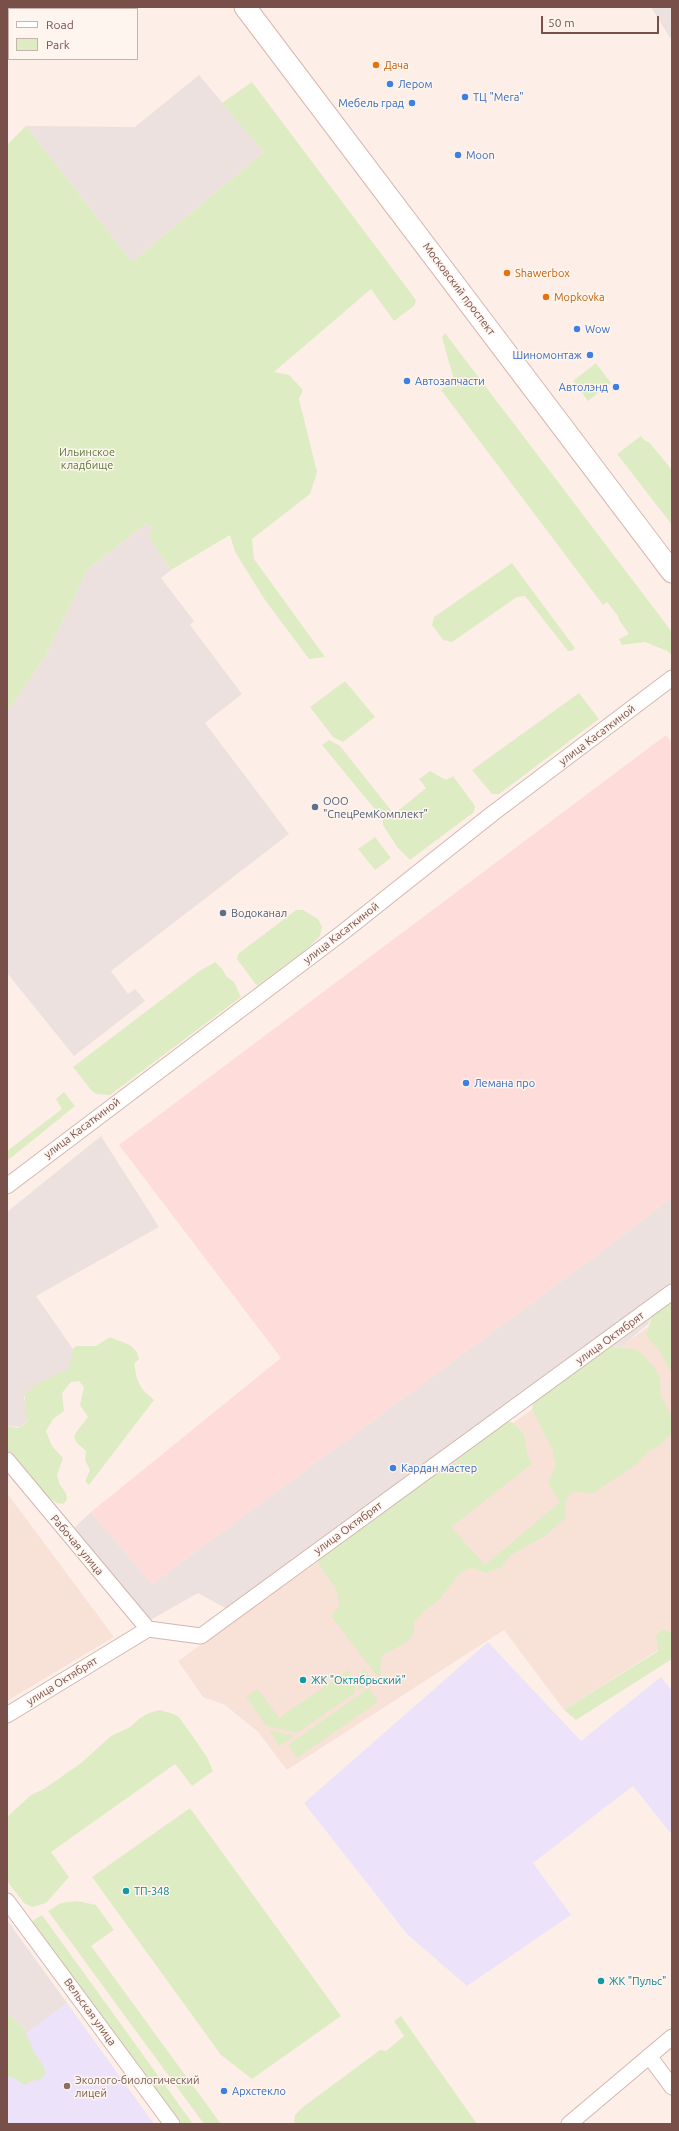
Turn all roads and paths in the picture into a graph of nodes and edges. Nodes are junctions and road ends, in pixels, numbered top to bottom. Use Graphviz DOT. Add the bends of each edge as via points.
graph roads {
  1 [pos="245,7"];
  2 [pos="672,572"];
  3 [pos="672,678"];
  4 [pos="7,1186"];
  5 [pos="672,1292"];
  6 [pos="7,1460"];
  7 [pos="148,1629"];
  8 [pos="7,1715"];
  9 [pos="7,1901"];
  10 [pos="672,2037"];
  11 [pos="649,2056"];
  12 [pos="672,2087"];
  13 [pos="172,2124"];
  14 [pos="568,2124"];
  1 -- 2 [label="main road, Московский проспект"];
  3 -- 4 [label="street, улица Касаткиной" via="492,814 342,933"];
  5 -- 7 [label="street, улица Октябрят" via="201,1636"];
  6 -- 7 [label="street, Рабочая улица"];
  7 -- 8 [label="street, улица Октябрят"];
  9 -- 13 [label="street, Вельская улица"];
  10 -- 11 [label="street"];
  11 -- 12 [label="street"];
  11 -- 14 [label="street"];
}
